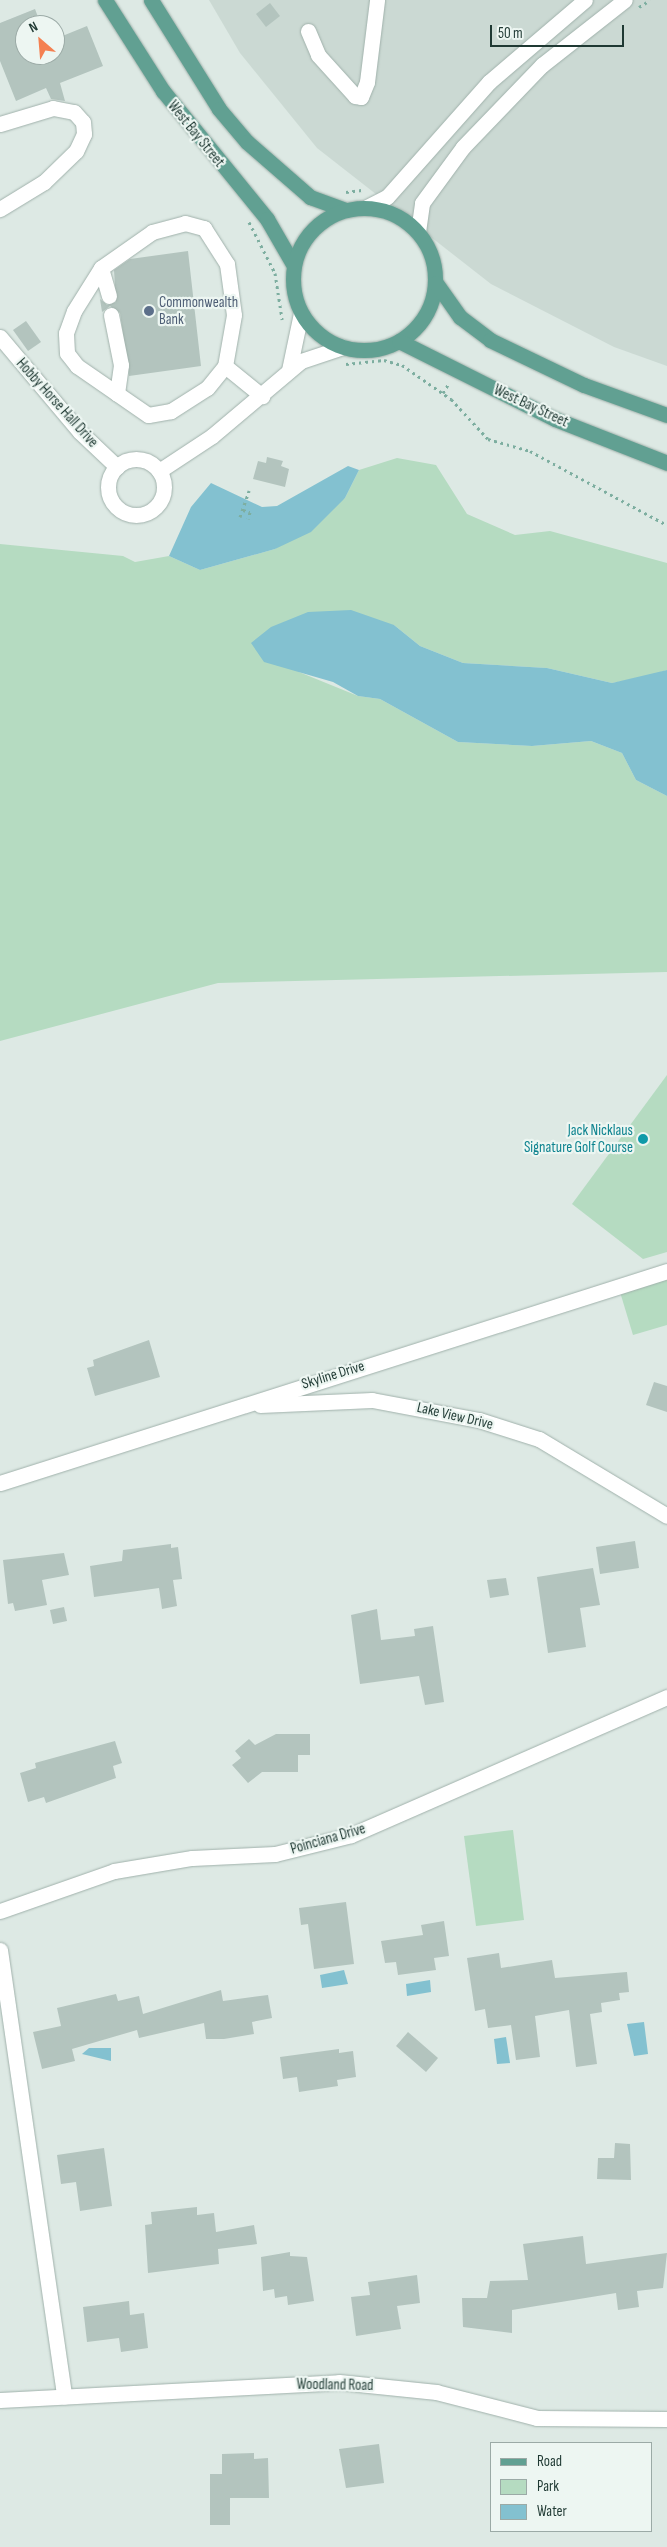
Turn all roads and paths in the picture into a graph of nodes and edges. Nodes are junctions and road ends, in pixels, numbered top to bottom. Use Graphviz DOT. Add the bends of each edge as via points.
graph roads {
  1 [pos="105,0"];
  2 [pos="152,0"];
  3 [pos="377,0"];
  4 [pos="585,0"];
  5 [pos="625,0"];
  6 [pos="308,31"];
  7 [pos="0,124"];
  8 [pos="368,189"];
  9 [pos="340,193"];
  10 [pos="367,207"];
  11 [pos="0,209"];
  12 [pos="346,210"];
  13 [pos="262,212"];
  14 [pos="418,232"];
  15 [pos="293,264"];
  16 [pos="100,268"];
  17 [pos="436,283"];
  18 [pos="109,296"];
  19 [pos="301,314"];
  20 [pos="111,315"];
  21 [pos="286,330"];
  22 [pos="0,337"];
  23 [pos="399,341"];
  24 [pos="343,347"];
  25 [pos="342,364"];
  26 [pos="226,366"];
  27 [pos="289,370"];
  28 [pos="117,394"];
  29 [pos="262,396"];
  30 [pos="667,415"];
  31 [pos="667,463"];
  32 [pos="117,467"];
  33 [pos="159,471"];
  34 [pos="249,491"];
  35 [pos="243,510"];
  36 [pos="240,517"];
  37 [pos="248,520"];
  38 [pos="667,525"];
  39 [pos="667,1271"];
  40 [pos="221,1410"];
  41 [pos="0,1483"];
  42 [pos="667,1516"];
  43 [pos="667,1697"];
  44 [pos="0,1912"];
  45 [pos="0,1950"];
  46 [pos="64,2396"];
  47 [pos="0,2400"];
  48 [pos="667,2419"];
  1 -- 13 [label="main road, West Bay Street" via="181,116"];
  2 -- 12 [label="main road" via="219,109 253,148 310,197"];
  3 -- 6 [label="street" via="367,82 361,97 355,96 318,55"];
  4 -- 10 [label="street" via="489,82 387,197"];
  5 -- 14 [label="street" via="542,65 463,147 422,203"];
  7 -- 11 [label="street" via="52,108 74,112 83,122 84,134 76,151 44,182"];
  8 -- 9 [label="path"];
  10 -- 12 [label="main road"];
  10 -- 14 [label="main road" via="395,214"];
  12 -- 15 [label="main road" via="313,229"];
  13 -- 15 [label="main road, West Bay Street"];
  13 -- 21 [label="path" via="247,223 275,273 275,294"];
  14 -- 17 [label="main road" via="432,256"];
  15 -- 19 [label="main road" via="294,294"];
  16 -- 18 [label="street"];
  16 -- 26 [label="street" via="152,232 185,223 204,228 228,272 234,315"];
  16 -- 28 [label="street" via="74,311 66,333 67,353 77,366"];
  17 -- 23 [label="main road" via="424,317"];
  17 -- 30 [label="main road" via="460,317 490,340 584,385"];
  19 -- 24 [label="main road" via="318,333"];
  19 -- 27 [label="street"];
  20 -- 28 [label="street" via="121,365"];
  22 -- 32 [label="street, Hobby Horse Hall Drive" via="80,432"];
  23 -- 24 [label="main road" via="377,349"];
  23 -- 31 [label="main road, West Bay Street" via="555,419"];
  24 -- 27 [label="street" via="314,355"];
  25 -- 38 [label="path" via="384,360 402,365 451,399 488,439 530,451"];
  26 -- 28 [label="street" via="207,388 171,411 148,415"];
  26 -- 29 [label="street"];
  27 -- 29 [label="street"];
  29 -- 33 [label="street"];
  32 -- 33 [label="street" via="139,459"];
  32 -- 33 [label="street" via="109,481 110,498 122,511 136,515 150,511 161,501 164,487"];
  34 -- 35 [label="path"];
  35 -- 36 [label="path"];
  35 -- 37 [label="path" via="250,512"];
  39 -- 40 [label="street, Skyline Drive"];
  40 -- 41 [label="street, Skyline Drive"];
  40 -- 42 [label="street, Lake View Drive" via="285,1402 372,1400 479,1420 539,1439"];
  43 -- 44 [label="street, Poinciana Drive" via="351,1835 275,1854 192,1858 114,1871"];
  45 -- 46 [label="street"];
  46 -- 47 [label="street, Woodland Road"];
  46 -- 48 [label="street, Woodland Road" via="339,2382 436,2392 538,2418"];
}
